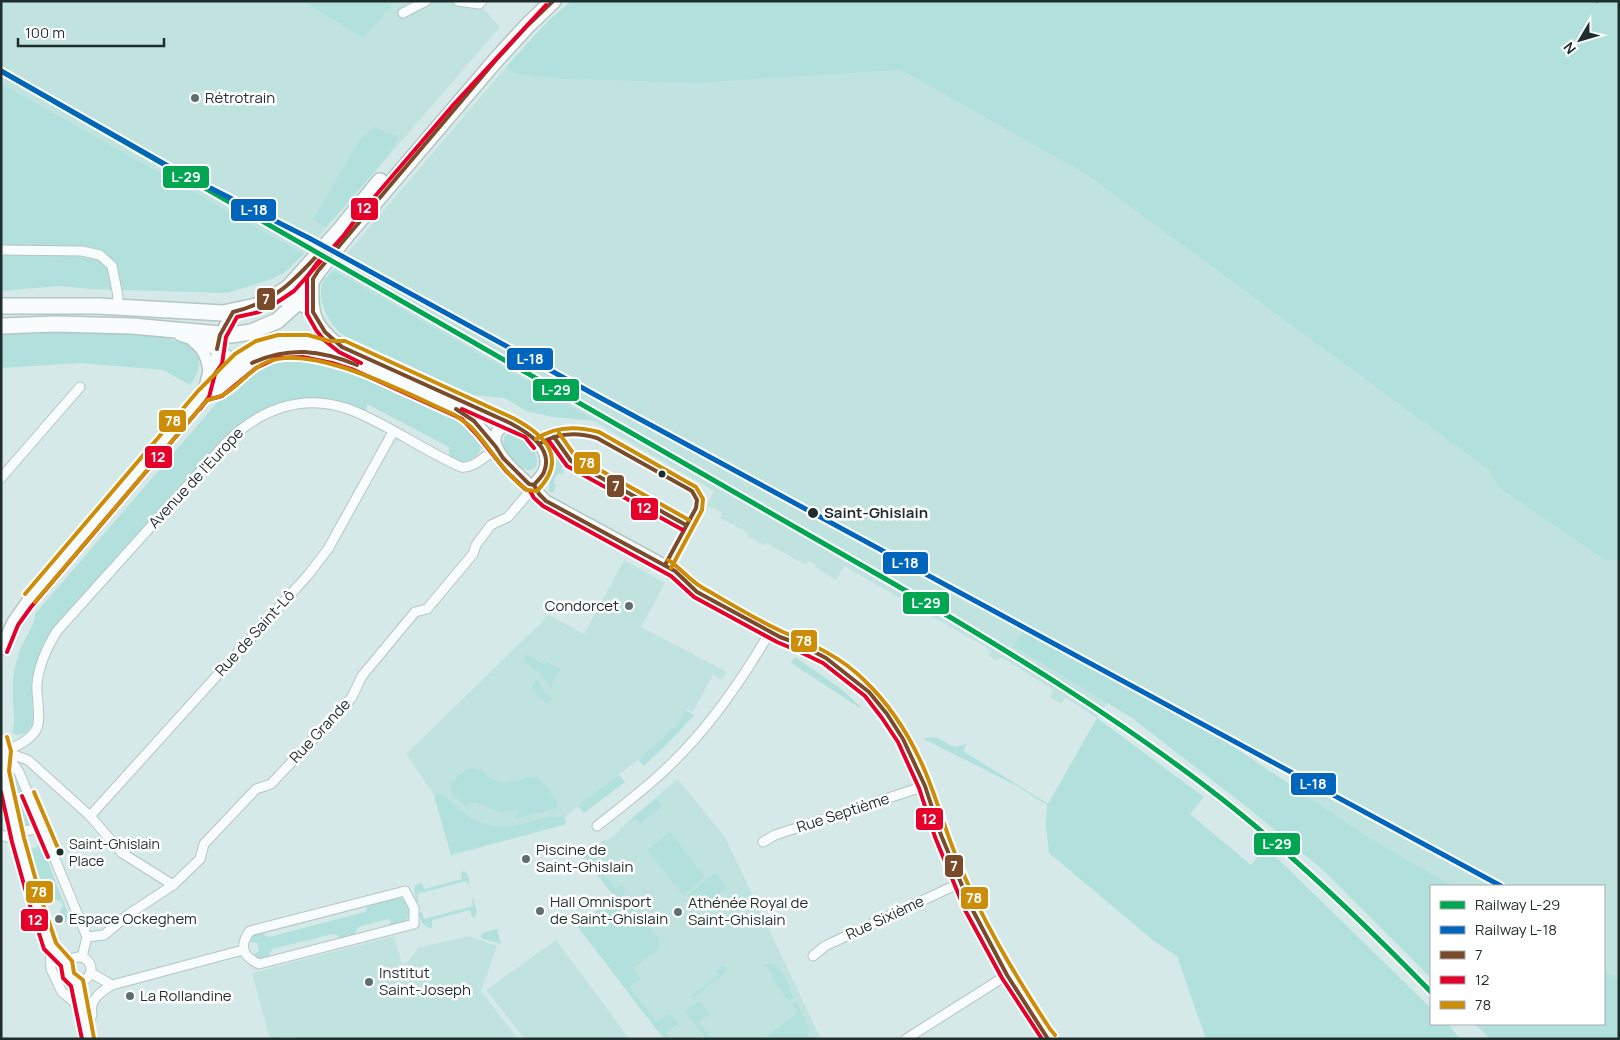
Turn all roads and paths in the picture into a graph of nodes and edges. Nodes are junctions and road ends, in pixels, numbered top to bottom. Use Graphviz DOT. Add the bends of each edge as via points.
graph roads {
  1 [pos="426,1"];
  2 [pos="458,1"];
  3 [pos="482,1"];
  4 [pos="541,1"];
  5 [pos="553,1"];
  6 [pos="403,13"];
  7 [pos="453,103"];
  8 [pos="1,250"];
  9 [pos="314,272"];
  10 [pos="273,298"];
  11 [pos="297,303"];
  12 [pos="1,306"];
  13 [pos="117,306"];
  14 [pos="233,312"];
  15 [pos="316,317"];
  16 [pos="1,326"];
  17 [pos="163,329"];
  18 [pos="189,338"];
  19 [pos="307,340"];
  20 [pos="218,342"];
  21 [pos="342,347"];
  22 [pos="238,360"];
  23 [pos="252,362"];
  24 [pos="209,371"];
  25 [pos="80,386"];
  26 [pos="203,395"];
  27 [pos="510,423"];
  28 [pos="393,432"];
  29 [pos="496,448"];
  30 [pos="1,478"];
  31 [pos="532,484"];
  32 [pos="770,632"];
  33 [pos="1,649"];
  34 [pos="1,739"];
  35 [pos="5,752"];
  36 [pos="925,786"];
  37 [pos="90,816"];
  38 [pos="597,826"];
  39 [pos="43,828"];
  40 [pos="1,834"];
  41 [pos="18,836"];
  42 [pos="763,842"];
  43 [pos="960,883"];
  44 [pos="173,885"];
  45 [pos="87,937"];
  46 [pos="50,946"];
  47 [pos="243,950"];
  48 [pos="813,956"];
  49 [pos="82,957"];
  50 [pos="67,967"];
  51 [pos="51,969"];
  52 [pos="91,973"];
  53 [pos="1007,975"];
  54 [pos="75,981"];
  55 [pos="112,985"];
  56 [pos="62,992"];
  57 [pos="85,1020"];
  58 [pos="1048,1037"];
  59 [pos="88,1039"];
  60 [pos="906,1039"];
  1 -- 6 [label="street"];
  2 -- 3 [label="street" via="480,4"];
  4 -- 7 [label="main road"];
  5 -- 7 [label="main road"];
  7 -- 9 [label="main road" via="342,234"];
  8 -- 13 [label="street" via="82,251 100,256 112,266"];
  9 -- 10 [label="main road"];
  9 -- 11 [label="main road"];
  9 -- 15 [label="street"];
  10 -- 11 [label="street"];
  10 -- 14 [label="main road"];
  11 -- 15 [label="street"];
  11 -- 20 [label="main road" via="284,317 260,330"];
  12 -- 13 [label="main road"];
  13 -- 14 [label="main road"];
  14 -- 20 [label="street"];
  15 -- 19 [label="street" via="314,333"];
  15 -- 21 [label="street" via="328,336"];
  16 -- 17 [label="main road" via="79,324"];
  17 -- 18 [label="street"];
  17 -- 20 [label="main road"];
  18 -- 20 [label="street"];
  18 -- 24 [label="street" via="202,349"];
  19 -- 21 [label="street" via="328,347"];
  19 -- 22 [label="street" via="270,344"];
  20 -- 22 [label="street" via="229,357"];
  20 -- 24 [label="street" via="216,362"];
  21 -- 27 [label="street"];
  22 -- 23 [label="street"];
  22 -- 26 [label="street"];
  23 -- 26 [label="street" via="219,390"];
  23 -- 29 [label="street" via="276,352 295,350 344,360 466,414"];
  24 -- 26 [label="street"];
  25 -- 30 [label="street"];
  26 -- 33 [label="street" via="26,603"];
  27 -- 29 [label="street" via="502,426 496,434"];
  27 -- 31 [label="street" via="534,438 544,454 543,473"];
  28 -- 29 [label="street, Avenue de l'Europe" via="465,468"];
  28 -- 35 [label="street, Avenue de l'Europe" via="351,410 310,403 276,409 244,426 57,631 38,674 37,727 31,737"];
  28 -- 37 [label="street, Rue de Saint-Lô" via="328,549 308,575"];
  29 -- 31 [label="street" via="510,466"];
  31 -- 32 [label="street" via="546,501 675,571 693,590"];
  31 -- 44 [label="street, Rue Grande" via="508,517 492,525 473,554 427,609 415,612 362,676 348,703 271,784 256,790 204,844 200,859"];
  32 -- 36 [label="street" via="826,658 868,692 894,724"];
  32 -- 38 [label="street" via="739,683 700,734 650,784"];
  34 -- 35 [label="street"];
  35 -- 37 [label="street" via="28,760"];
  35 -- 39 [label="street" via="19,772"];
  35 -- 41 [label="street" via="2,771"];
  36 -- 42 [label="street, Rue Septième" via="775,835"];
  36 -- 43 [label="street"];
  37 -- 44 [label="street" via="122,853"];
  39 -- 41 [label="street"];
  39 -- 45 [label="street"];
  40 -- 41 [label="street"];
  41 -- 46 [label="street"];
  43 -- 48 [label="street, Rue Sixième" via="825,946"];
  43 -- 53 [label="street"];
  44 -- 45 [label="street, Rue Grande" via="104,935"];
  45 -- 49 [label="street"];
  46 -- 50 [label="street"];
  46 -- 51 [label="street"];
  47 -- 47 [label="street" via="244,940 250,931 405,890 414,908 414,924 259,964 250,960"];
  47 -- 55 [label="street"];
  49 -- 50 [label="street" via="76,957"];
  49 -- 52 [label="street" via="90,963"];
  50 -- 51 [label="street"];
  50 -- 54 [label="street" via="68,976"];
  51 -- 56 [label="street"];
  52 -- 54 [label="street" via="86,980"];
  52 -- 55 [label="street"];
  53 -- 58 [label="street"];
  53 -- 60 [label="street"];
  54 -- 56 [label="street" via="66,984"];
  54 -- 57 [label="street"];
  55 -- 57 [label="street" via="94,1000 90,1008 92,1015"];
  56 -- 57 [label="street" via="73,1001"];
  57 -- 59 [label="street"];
}
